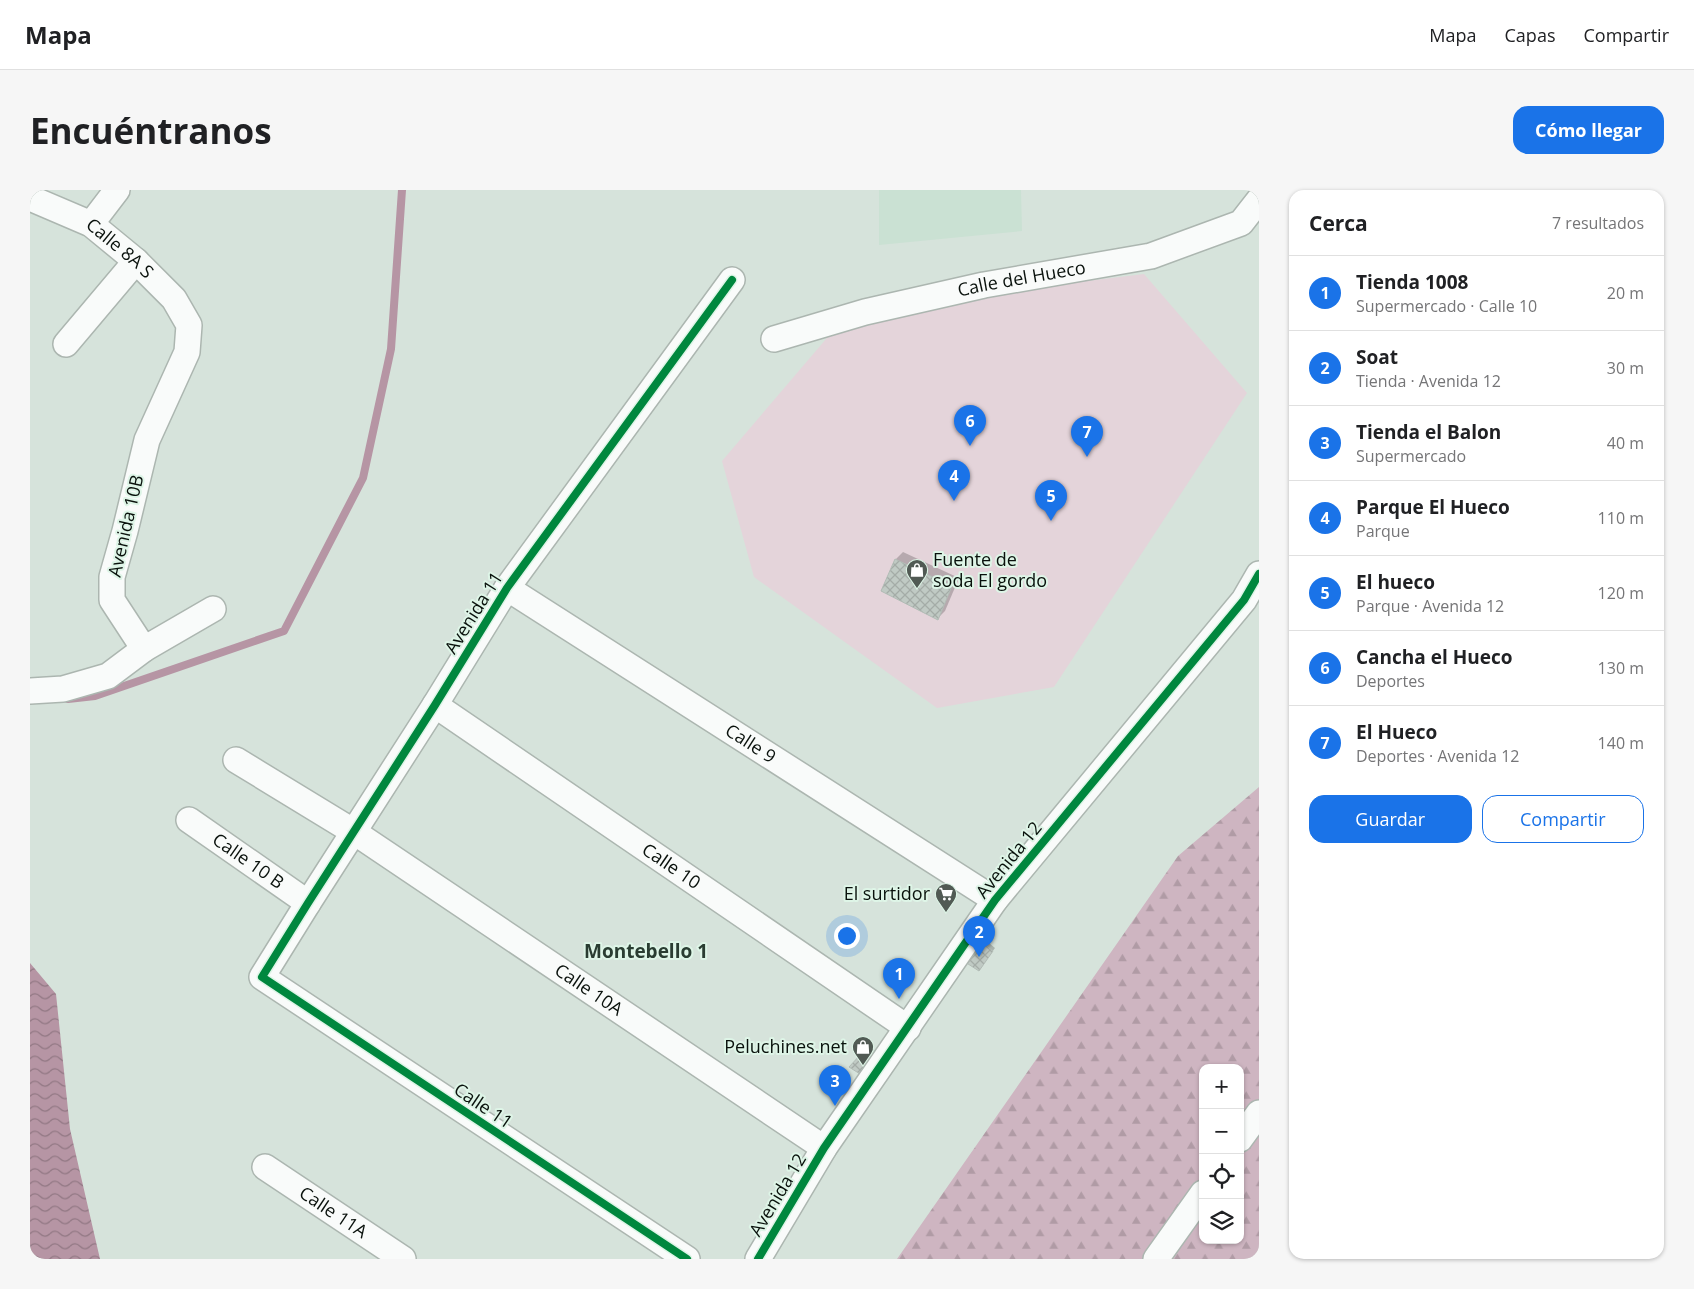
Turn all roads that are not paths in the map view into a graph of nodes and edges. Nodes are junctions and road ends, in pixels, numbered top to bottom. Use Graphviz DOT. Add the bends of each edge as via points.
graph roads {
  1 [pos="116,190"];
  2 [pos="30,198"];
  3 [pos="1259,200"];
  4 [pos="91,224"];
  5 [pos="136,261"];
  6 [pos="732,280"];
  7 [pos="189,325"];
  8 [pos="774,339"];
  9 [pos="66,344"];
  10 [pos="1259,574"];
  11 [pos="507,588"];
  12 [pos="212,609"];
  13 [pos="144,649"];
  14 [pos="30,691"];
  15 [pos="435,705"];
  16 [pos="236,760"];
  17 [pos="189,820"];
  18 [pos="354,832"];
  19 [pos="995,900"];
  20 [pos="308,903"];
  21 [pos="262,977"];
  22 [pos="908,1028"];
  23 [pos="1259,1113"];
  24 [pos="1244,1134"];
  25 [pos="824,1148"];
  26 [pos="265,1167"];
  27 [pos="1199,1199"];
  28 [pos="403,1259"];
  29 [pos="686,1259"];
  30 [pos="758,1259"];
  31 [pos="1156,1259"];
  1 -- 4 [label="street"];
  2 -- 4 [label="street, Calle 8A S"];
  3 -- 8 [label="street, Calle del Hueco" via="1240,222 1151,256 965,289 865,312"];
  4 -- 5 [label="street, Calle 8A S"];
  5 -- 7 [label="street, Calle 8A S" via="174,299"];
  5 -- 9 [label="street"];
  6 -- 11 [label="street, Avenida 11"];
  7 -- 13 [label="street, Avenida 10B" via="186,352 146,440 112,576 112,600"];
  10 -- 19 [label="street, Avenida 12" via="1244,600"];
  11 -- 15 [label="street, Avenida 11"];
  11 -- 19 [label="street, Calle 9"];
  12 -- 13 [label="street"];
  13 -- 14 [label="street" via="108,676 63,689"];
  15 -- 18 [label="street, Avenida 11"];
  15 -- 22 [label="street, Calle 10"];
  16 -- 18 [label="street, Calle 10A"];
  17 -- 20 [label="street, Calle 10 B"];
  18 -- 20 [label="street, Avenida 11"];
  18 -- 25 [label="street, Calle 10A"];
  19 -- 22 [label="street, Avenida 12"];
  20 -- 21 [label="street, Avenida 11"];
  21 -- 29 [label="street, Calle 11"];
  22 -- 25 [label="street, Avenida 12"];
  23 -- 24 [label="street"];
  25 -- 30 [label="street, Avenida 12"];
  26 -- 28 [label="street, Calle 11A"];
  27 -- 31 [label="street"];
}
